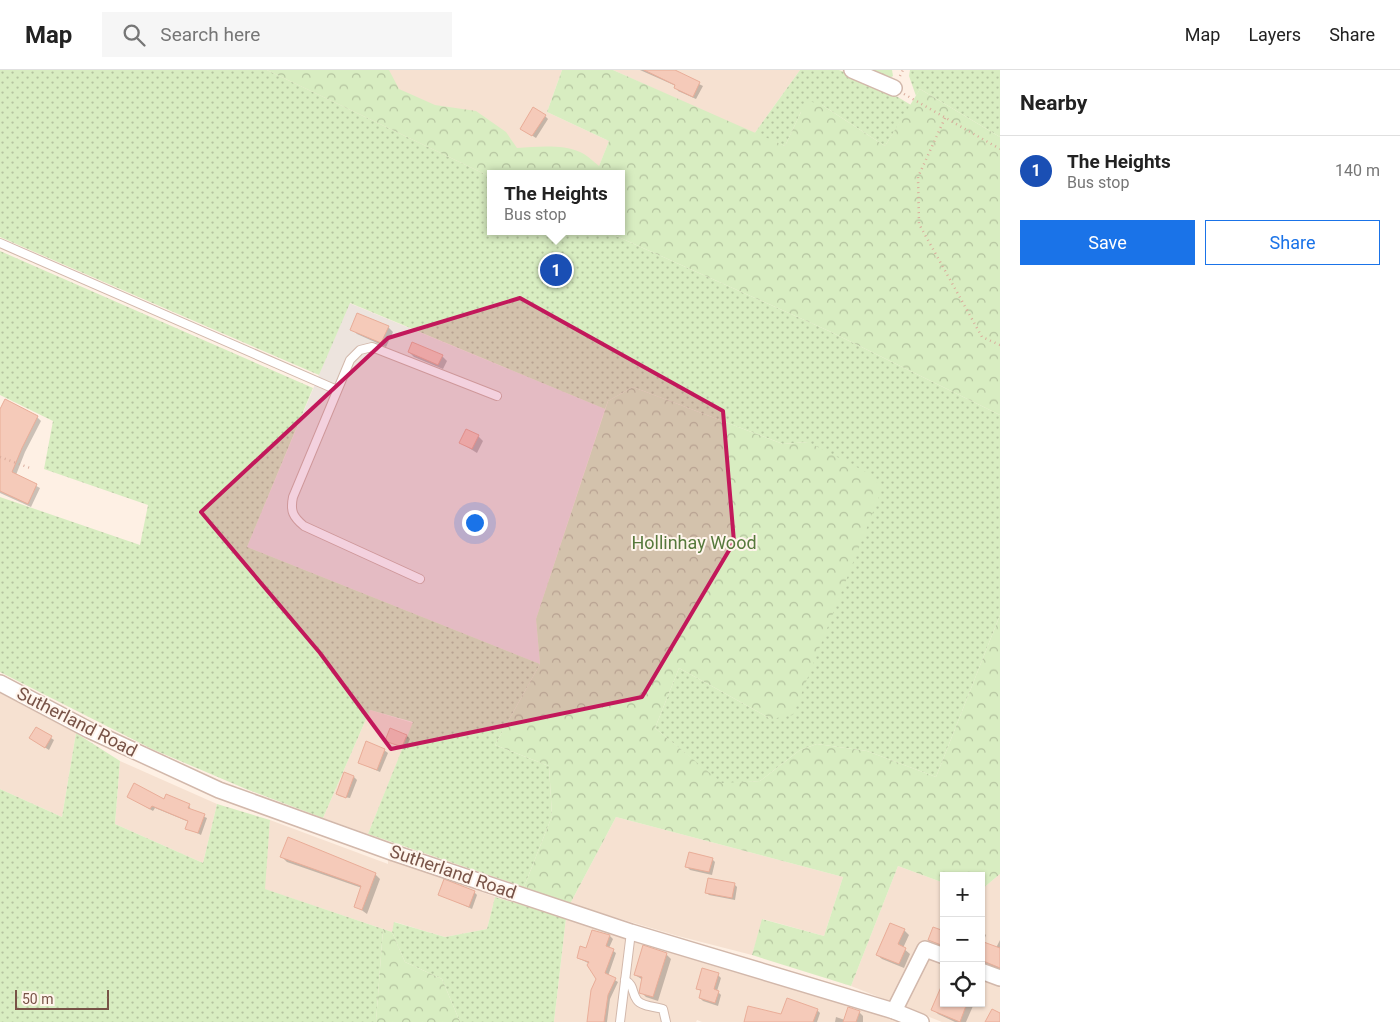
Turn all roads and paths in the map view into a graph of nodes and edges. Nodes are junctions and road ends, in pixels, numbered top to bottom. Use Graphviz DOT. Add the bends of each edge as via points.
graph roads {
  1 [pos="852,70"];
  2 [pos="894,88"];
  3 [pos="945,118"];
  4 [pos="1000,149"];
  5 [pos="0,243"];
  6 [pos="1000,345"];
  7 [pos="337,390"];
  8 [pos="497,396"];
  9 [pos="0,457"];
  10 [pos="30,468"];
  11 [pos="420,579"];
  12 [pos="0,683"];
  13 [pos="631,932"];
  14 [pos="940,955"];
  15 [pos="985,972"];
  16 [pos="1000,978"];
  17 [pos="626,980"];
  18 [pos="894,1011"];
  19 [pos="620,1022"];
  20 [pos="666,1022"];
  21 [pos="921,1022"];
  1 -- 2 [label="street"];
  2 -- 3 [label="path"];
  3 -- 4 [label="path"];
  3 -- 6 [label="path" via="918,177 919,224 982,337"];
  5 -- 7 [label="lane"];
  7 -- 8 [label="lane" via="350,360 360,350 372,347"];
  7 -- 11 [label="lane" via="293,497 291,508 294,518 304,526"];
  9 -- 10 [label="path"];
  12 -- 13 [label="street, Sutherland Road" via="89,730 219,790 394,853"];
  13 -- 17 [label="lane"];
  13 -- 18 [label="street, Sutherland Road"];
  14 -- 18 [label="street" via="925,949"];
  15 -- 16 [label="street"];
  17 -- 19 [label="lane"];
  17 -- 20 [label="lane" via="633,985 636,1000 664,1009"];
  18 -- 21 [label="street, Sutherland Road"];
}
